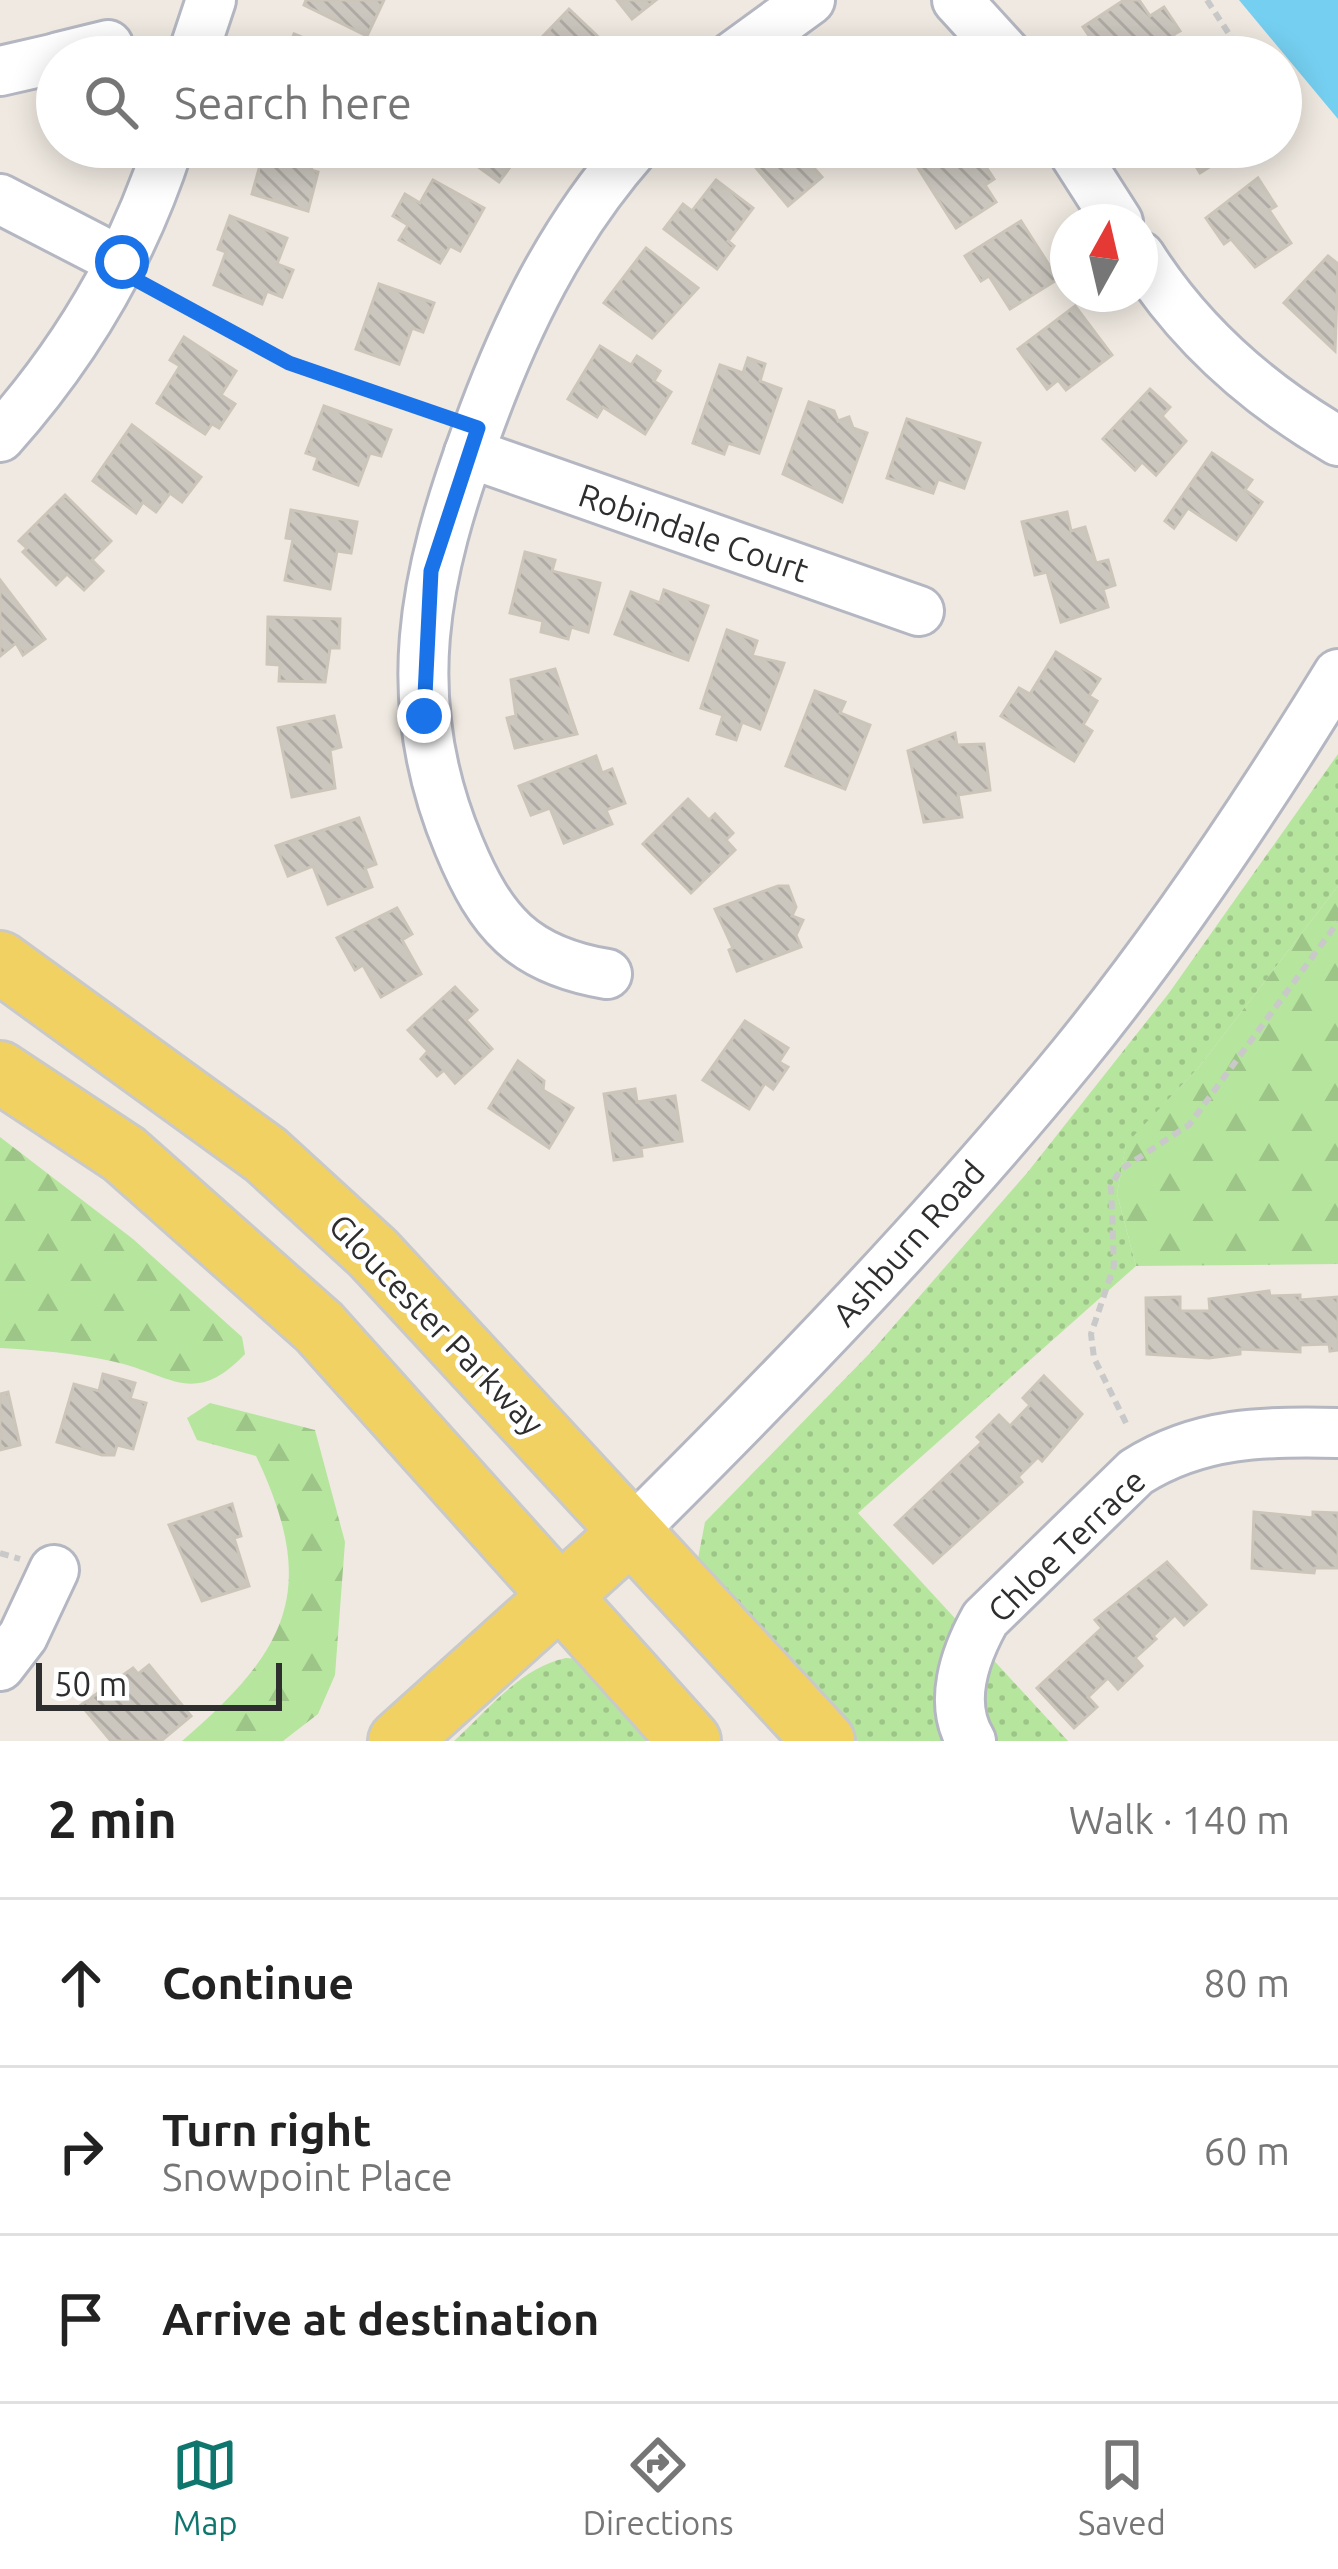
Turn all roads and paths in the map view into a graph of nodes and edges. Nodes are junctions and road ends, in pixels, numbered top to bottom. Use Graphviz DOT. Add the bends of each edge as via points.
graph roads {
  1 [pos="211,0"];
  2 [pos="810,0"];
  3 [pos="957,0"];
  4 [pos="1208,0"];
  5 [pos="199,36"];
  6 [pos="761,36"];
  7 [pos="990,36"];
  8 [pos="1227,36"];
  9 [pos="36,62"];
  10 [pos="0,71"];
  11 [pos="160,168"];
  12 [pos="619,168"];
  13 [pos="1083,168"];
  14 [pos="0,200"];
  15 [pos="1106,204"];
  16 [pos="120,266"];
  17 [pos="1158,279"];
  18 [pos="0,436"];
  19 [pos="473,440"];
  20 [pos="1338,441"];
  21 [pos="919,611"];
  22 [pos="1338,674"];
  23 [pos="1338,922"];
  24 [pos="0,962"];
  25 [pos="607,974"];
  26 [pos="0,1072"];
  27 [pos="1126,1423"];
  28 [pos="1338,1433"];
  29 [pos="631,1532"];
  30 [pos="54,1570"];
  31 [pos="558,1593"];
  32 [pos="0,1666"];
  33 [pos="399,1741"];
  34 [pos="690,1741"];
  35 [pos="824,1741"];
  36 [pos="971,1741"];
  1 -- 5 [label="street"];
  2 -- 6 [label="street"];
  3 -- 7 [label="street"];
  4 -- 8 [label="path"];
  9 -- 10 [label="street"];
  11 -- 16 [label="street"];
  12 -- 19 [label="street" via="530,299"];
  13 -- 15 [label="street"];
  14 -- 16 [label="street"];
  16 -- 18 [label="street" via="77,339"];
  16 -- 19 [label="path" via="272,355"];
  17 -- 20 [label="street" via="1254,385"];
  19 -- 21 [label="street, Robindale Court"];
  19 -- 25 [label="street" via="425,605 424,716 438,788 464,859 501,925 537,955"];
  22 -- 29 [label="street, Ashburn Road" via="1265,793 1074,1054 836,1324"];
  23 -- 27 [label="path" via="1189,1125 1120,1170 1111,1186 1114,1266 1091,1334"];
  24 -- 29 [label="main road, Gloucester Parkway" via="266,1155 374,1253"];
  26 -- 31 [label="main road" via="124,1154 319,1327"];
  28 -- 36 [label="street, Chloe Terrace" via="1227,1435 1136,1472 985,1619 969,1648 960,1694"];
  29 -- 31 [label="main road, Ashburn Road"];
  29 -- 35 [label="main road, Gloucester Parkway"];
  30 -- 32 [label="street"];
  31 -- 33 [label="main road, Ashburn Road"];
  31 -- 34 [label="main road"];
}
